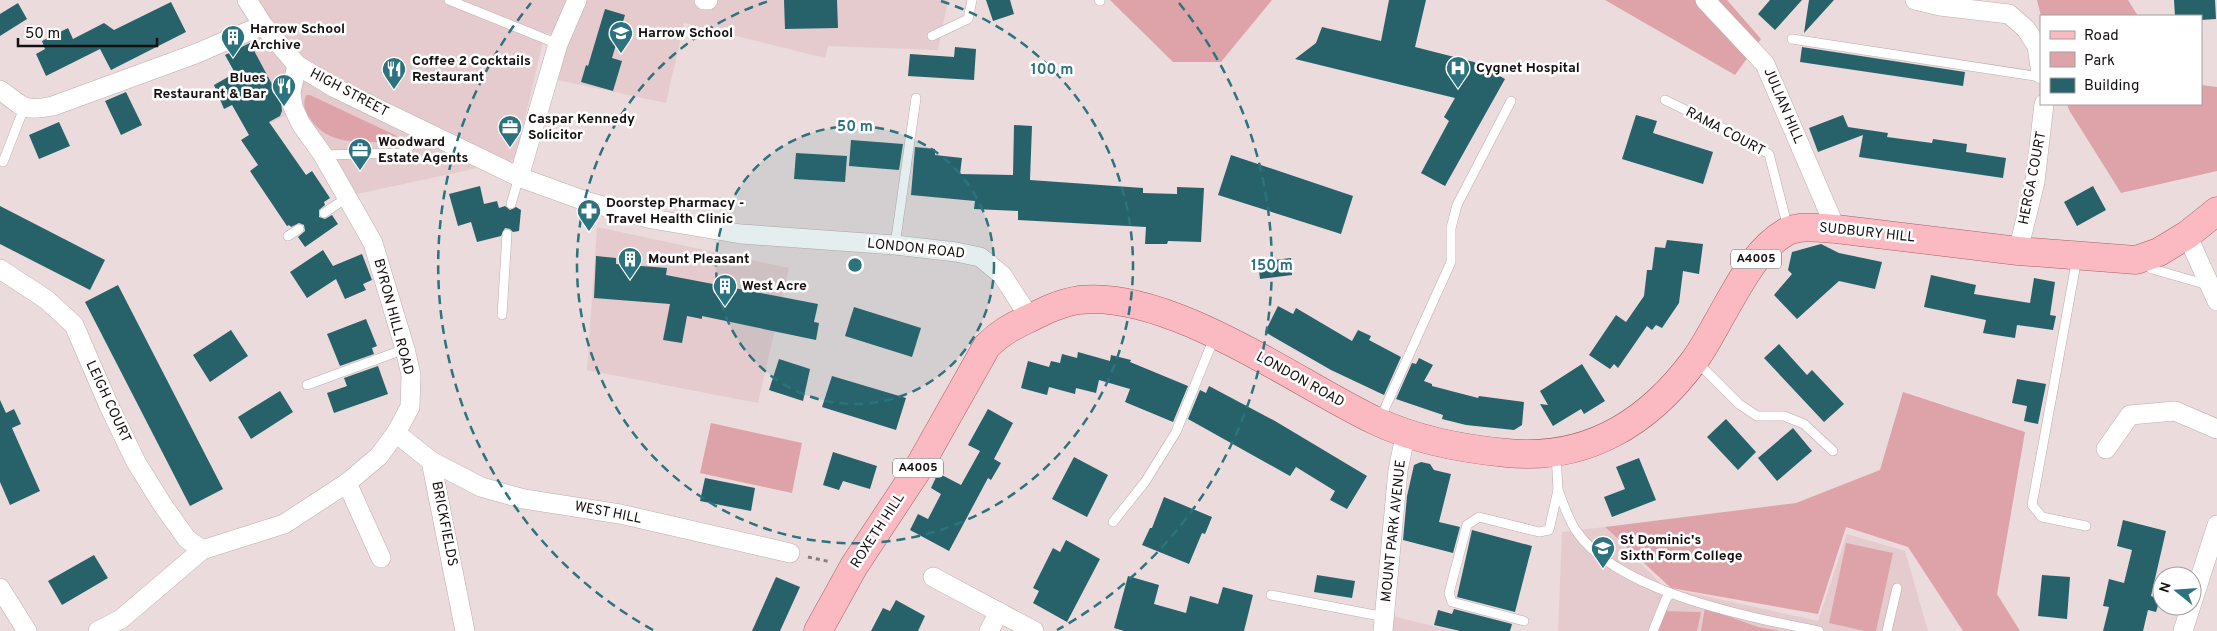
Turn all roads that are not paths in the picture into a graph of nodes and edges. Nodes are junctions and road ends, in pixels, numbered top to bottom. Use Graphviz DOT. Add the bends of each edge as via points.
graph roads {
  1 [pos="247,0"];
  2 [pos="449,0"];
  3 [pos="577,0"];
  4 [pos="972,0"];
  5 [pos="1705,0"];
  6 [pos="1915,0"];
  7 [pos="263,25"];
  8 [pos="932,36"];
  9 [pos="1792,38"];
  10 [pos="558,44"];
  11 [pos="297,65"];
  12 [pos="2040,68"];
  13 [pos="2040,75"];
  14 [pos="0,90"];
  15 [pos="916,98"];
  16 [pos="1665,100"];
  17 [pos="1511,101"];
  18 [pos="2044,105"];
  19 [pos="24,108"];
  20 [pos="422,130"];
  21 [pos="323,155"];
  22 [pos="4,162"];
  23 [pos="519,177"];
  24 [pos="348,197"];
  25 [pos="511,204"];
  26 [pos="2217,212"];
  27 [pos="324,213"];
  28 [pos="299,229"];
  29 [pos="1836,229"];
  30 [pos="1789,231"];
  31 [pos="508,234"];
  32 [pos="2187,235"];
  33 [pos="288,236"];
  34 [pos="895,245"];
  35 [pos="2018,251"];
  36 [pos="2077,256"];
  37 [pos="2136,260"];
  38 [pos="0,269"];
  39 [pos="2214,293"];
  40 [pos="502,314"];
  41 [pos="1030,318"];
  42 [pos="1215,335"];
  43 [pos="405,349"];
  44 [pos="1695,360"];
  45 [pos="307,385"];
  46 [pos="1378,422"];
  47 [pos="2217,430"];
  48 [pos="1406,432"];
  49 [pos="396,433"];
  50 [pos="1454,445"];
  51 [pos="2106,450"];
  52 [pos="1556,451"];
  53 [pos="1833,451"];
  54 [pos="431,462"];
  55 [pos="347,483"];
  56 [pos="1558,490"];
  57 [pos="1113,522"];
  58 [pos="2217,525"];
  59 [pos="2086,526"];
  60 [pos="202,550"];
  61 [pos="790,553"];
  62 [pos="381,558"];
  63 [pos="2202,573"];
  64 [pos="933,577"];
  65 [pos="0,588"];
  66 [pos="1897,588"];
  67 [pos="1670,594"];
  68 [pos="1271,595"];
  69 [pos="999,612"];
  70 [pos="2188,616"];
  71 [pos="1524,620"];
  72 [pos="1384,624"];
  73 [pos="124,625"];
  74 [pos="28,631"];
  75 [pos="98,631"];
  76 [pos="465,631"];
  77 [pos="818,631"];
  78 [pos="989,631"];
  79 [pos="1034,631"];
  80 [pos="1653,631"];
  81 [pos="1819,631"];
  82 [pos="1887,631"];
  83 [pos="2183,631"];
  1 -- 7 [label="street, HIGH STREET"];
  2 -- 10 [label="lane"];
  3 -- 10 [label="street"];
  4 -- 8 [label="lane" via="968,19"];
  5 -- 29 [label="street, JULIAN HILL" via="1765,64"];
  6 -- 12 [label="street" via="1940,6 2008,11 2037,46"];
  7 -- 11 [label="street, HIGH STREET"];
  7 -- 19 [label="street" via="196,54 53,106 33,110"];
  9 -- 13 [label="lane"];
  10 -- 23 [label="street"];
  11 -- 20 [label="street, HIGH STREET" via="334,88"];
  11 -- 21 [label="street, BYRON HILL ROAD" via="293,107"];
  14 -- 19 [label="street"];
  15 -- 34 [label="lane"];
  16 -- 30 [label="lane, RAMA COURT" via="1769,154"];
  17 -- 46 [label="lane" via="1457,205 1451,228 1451,262"];
  18 -- 35 [label="street, HERGA COURT" via="2035,182"];
  19 -- 22 [label="lane"];
  20 -- 21 [label="lane" via="414,144 402,153"];
  20 -- 23 [label="street, LONDON ROAD"];
  21 -- 24 [label="street, BYRON HILL ROAD"];
  23 -- 25 [label="lane"];
  23 -- 34 [label="street, LONDON ROAD" via="588,202 652,219 741,234"];
  24 -- 27 [label="lane"];
  24 -- 43 [label="street, BYRON HILL ROAD" via="373,243"];
  26 -- 32 [label="main road, SUDBURY HILL / A4005"];
  28 -- 33 [label="lane"];
  29 -- 30 [label="main road, SUDBURY HILL / A4005" via="1811,227"];
  29 -- 35 [label="main road, SUDBURY HILL / A4005"];
  30 -- 44 [label="main road, SUDBURY HILL / A4005" via="1767,246 1744,275"];
  31 -- 40 [label="lane"];
  32 -- 37 [label="main road, SUDBURY HILL / A4005" via="2159,252"];
  32 -- 39 [label="street"];
  34 -- 41 [label="street, LONDON ROAD" via="980,257 1002,275"];
  35 -- 36 [label="main road, SUDBURY HILL / A4005"];
  36 -- 37 [label="main road, SUDBURY HILL / A4005"];
  36 -- 59 [label="lane" via="2032,505 2042,517"];
  37 -- 39 [label="lane"];
  38 -- 60 [label="street, LEIGH COURT" via="48,300 74,324 136,462 187,539"];
  41 -- 42 [label="main road, LONDON ROAD / A4005" via="1051,307 1080,300 1106,300 1164,313"];
  41 -- 77 [label="main road, ROXETH HILL / A4005" via="1000,333 987,346 916,472 854,566"];
  42 -- 46 [label="main road, LONDON ROAD / A4005"];
  42 -- 57 [label="lane" via="1176,432 1137,493"];
  43 -- 45 [label="lane"];
  43 -- 49 [label="street, BYRON HILL ROAD" via="411,375 410,407"];
  44 -- 52 [label="main road, SUDBURY HILL / A4005" via="1655,405 1622,430 1584,447"];
  44 -- 53 [label="lane" via="1739,404 1757,416 1784,416 1804,424"];
  46 -- 48 [label="main road, LONDON ROAD / A4005"];
  47 -- 51 [label="street" via="2175,411 2130,415"];
  48 -- 50 [label="main road, LONDON ROAD / A4005"];
  48 -- 72 [label="street, MOUNT PARK AVENUE" via="1398,470"];
  49 -- 54 [label="street, BRICKFIELDS"];
  49 -- 55 [label="street, BYRON HILL ROAD" via="379,456"];
  50 -- 52 [label="main road, SUDBURY HILL / A4005" via="1508,454"];
  52 -- 56 [label="lane"];
  54 -- 61 [label="street, WEST HILL" via="481,487 524,499 620,514"];
  54 -- 76 [label="street, BRICKFIELDS"];
  55 -- 60 [label="street, BYRON HILL ROAD" via="284,524"];
  55 -- 62 [label="street"];
  56 -- 67 [label="lane" via="1575,529 1604,560"];
  56 -- 71 [label="lane" via="1549,530 1539,532 1479,517 1467,524 1448,593 1452,602"];
  58 -- 63 [label="street"];
  60 -- 73 [label="street, BYRON HILL ROAD"];
  64 -- 69 [label="street"];
  65 -- 74 [label="street"];
  66 -- 82 [label="lane"];
  67 -- 80 [label="lane"];
  67 -- 81 [label="lane" via="1768,621"];
  68 -- 72 [label="lane"];
  69 -- 78 [label="street"];
  69 -- 79 [label="street"];
  70 -- 83 [label="street"];
  73 -- 75 [label="street, BYRON HILL ROAD"];
}
